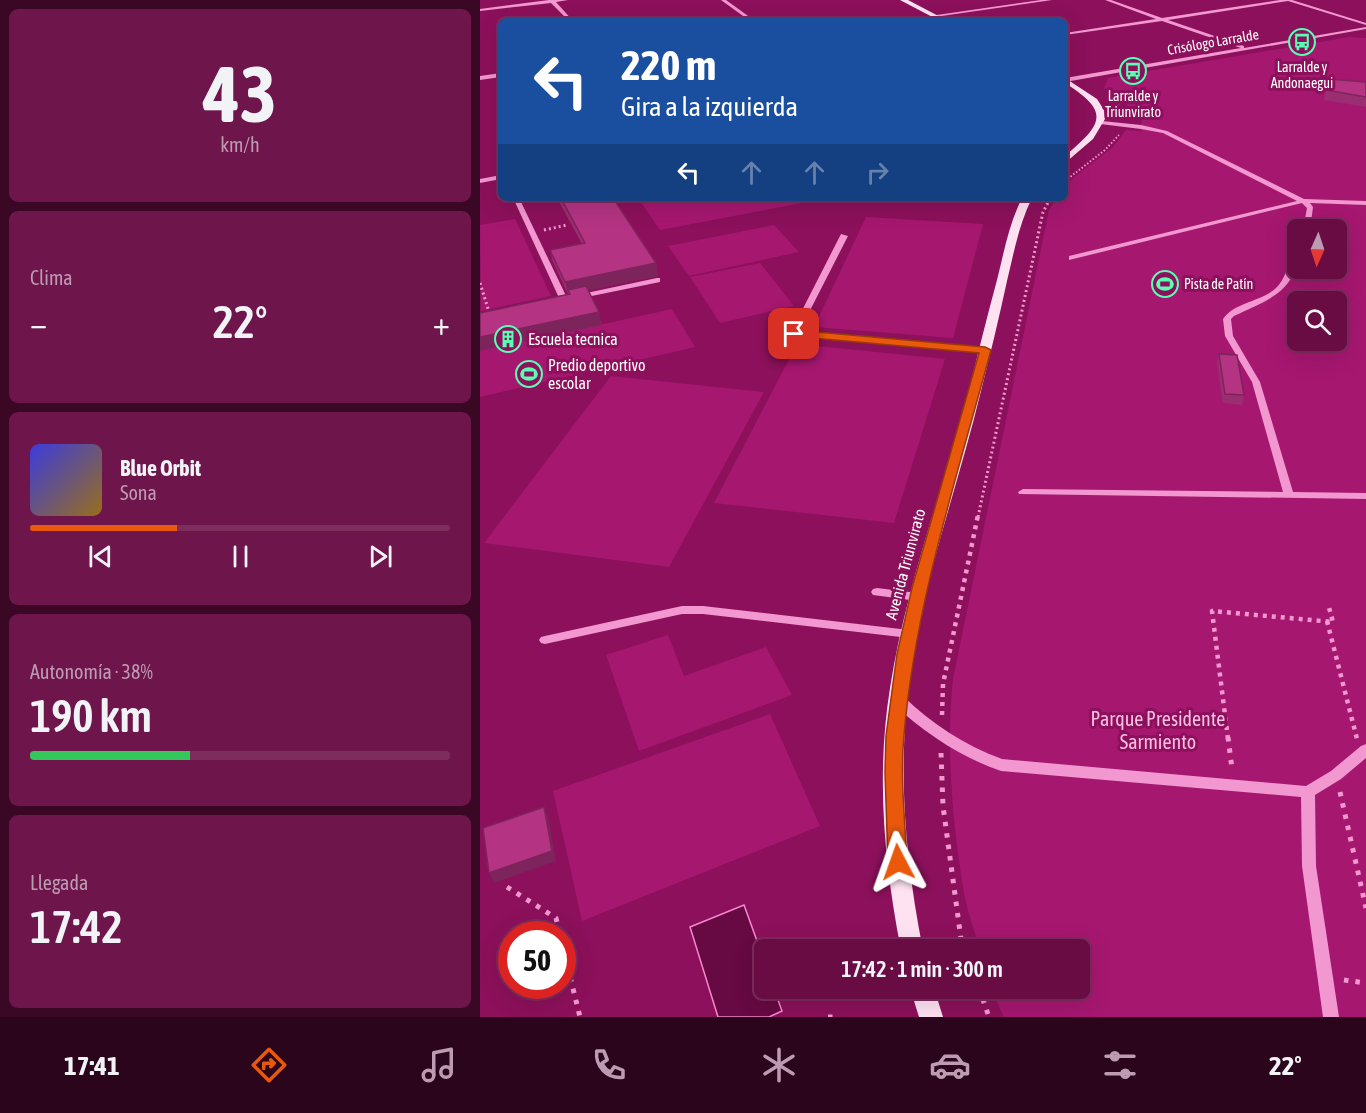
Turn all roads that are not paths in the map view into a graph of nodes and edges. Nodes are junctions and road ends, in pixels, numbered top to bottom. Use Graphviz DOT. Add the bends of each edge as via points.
graph roads {
  1 [pos="566,0"];
  2 [pos="723,0"];
  3 [pos="903,0"];
  4 [pos="1050,0"];
  5 [pos="1107,0"];
  6 [pos="1288,0"];
  7 [pos="552,1"];
  8 [pos="480,10"];
  9 [pos="935,16"];
  10 [pos="568,18"];
  11 [pos="749,18"];
  12 [pos="920,18"];
  13 [pos="939,18"];
  14 [pos="1163,20"];
  15 [pos="1366,26"];
  16 [pos="1068,34"];
  17 [pos="1329,34"];
  18 [pos="1366,34"];
  19 [pos="1246,49"];
  20 [pos="498,75"];
  21 [pos="480,78"];
  22 [pos="1068,79"];
  23 [pos="1068,82"];
  24 [pos="1102,123"];
  25 [pos="1068,158"];
  26 [pos="498,178"];
  27 [pos="480,181"];
  28 [pos="1026,201"];
  29 [pos="1303,201"];
  30 [pos="518,202"];
  31 [pos="1366,203"];
  32 [pos="1308,219"];
  33 [pos="844,236"];
  34 [pos="1072,258"];
  35 [pos="1287,276"];
  36 [pos="657,280"];
  37 [pos="564,300"];
  38 [pos="553,302"];
  39 [pos="985,350"];
  40 [pos="1023,492"];
  41 [pos="1289,496"];
  42 [pos="1366,496"];
  43 [pos="877,592"];
  44 [pos="918,597"];
  45 [pos="909,634"];
  46 [pos="545,640"];
  47 [pos="898,699"];
  48 [pos="1363,752"];
  49 [pos="1308,792"];
  50 [pos="910,939"];
  51 [pos="925,999"];
  52 [pos="931,1017"];
  53 [pos="1331,1017"];
  1 -- 7 [label="street"];
  2 -- 11 [label="street"];
  3 -- 9 [label="main road"];
  4 -- 9 [label="street"];
  5 -- 14 [label="street"];
  6 -- 14 [label="street"];
  6 -- 15 [label="street"];
  7 -- 8 [label="street"];
  7 -- 10 [label="street"];
  9 -- 12 [label="street"];
  9 -- 13 [label="main road"];
  14 -- 16 [label="street"];
  14 -- 19 [label="street"];
  15 -- 17 [label="street, Crisólogo Larralde"];
  17 -- 18 [label="street"];
  17 -- 19 [label="street, Crisólogo Larralde"];
  19 -- 22 [label="street, Crisólogo Larralde"];
  20 -- 21 [label="street"];
  23 -- 24 [label="main road" via="1092,98"];
  24 -- 25 [label="main road" via="1095,135"];
  24 -- 29 [label="street" via="1165,132"];
  26 -- 27 [label="street"];
  28 -- 39 [label="main road, Avenida Triunvirato" via="1014,229"];
  29 -- 31 [label="street"];
  29 -- 32 [label="street" via="1310,207"];
  29 -- 34 [label="street"];
  30 -- 37 [label="street"];
  33 -- 39 [label="street" via="794,334"];
  35 -- 41 [label="street" via="1282,287 1231,314 1226,325 1234,348 1256,382"];
  36 -- 37 [label="street"];
  37 -- 38 [label="street"];
  39 -- 44 [label="main road, Avenida Triunvirato"];
  40 -- 41 [label="street"];
  41 -- 42 [label="street"];
  43 -- 44 [label="street"];
  44 -- 45 [label="main road, Avenida Triunvirato"];
  45 -- 46 [label="street" via="682,610"];
  45 -- 47 [label="main road, Avenida Triunvirato"];
  47 -- 49 [label="street" via="920,722 940,735 1001,765"];
  47 -- 50 [label="main road, Avenida Triunvirato" via="896,842 901,900"];
  48 -- 49 [label="street"];
  49 -- 53 [label="street" via="1309,866"];
  51 -- 52 [label="main road"];
}
